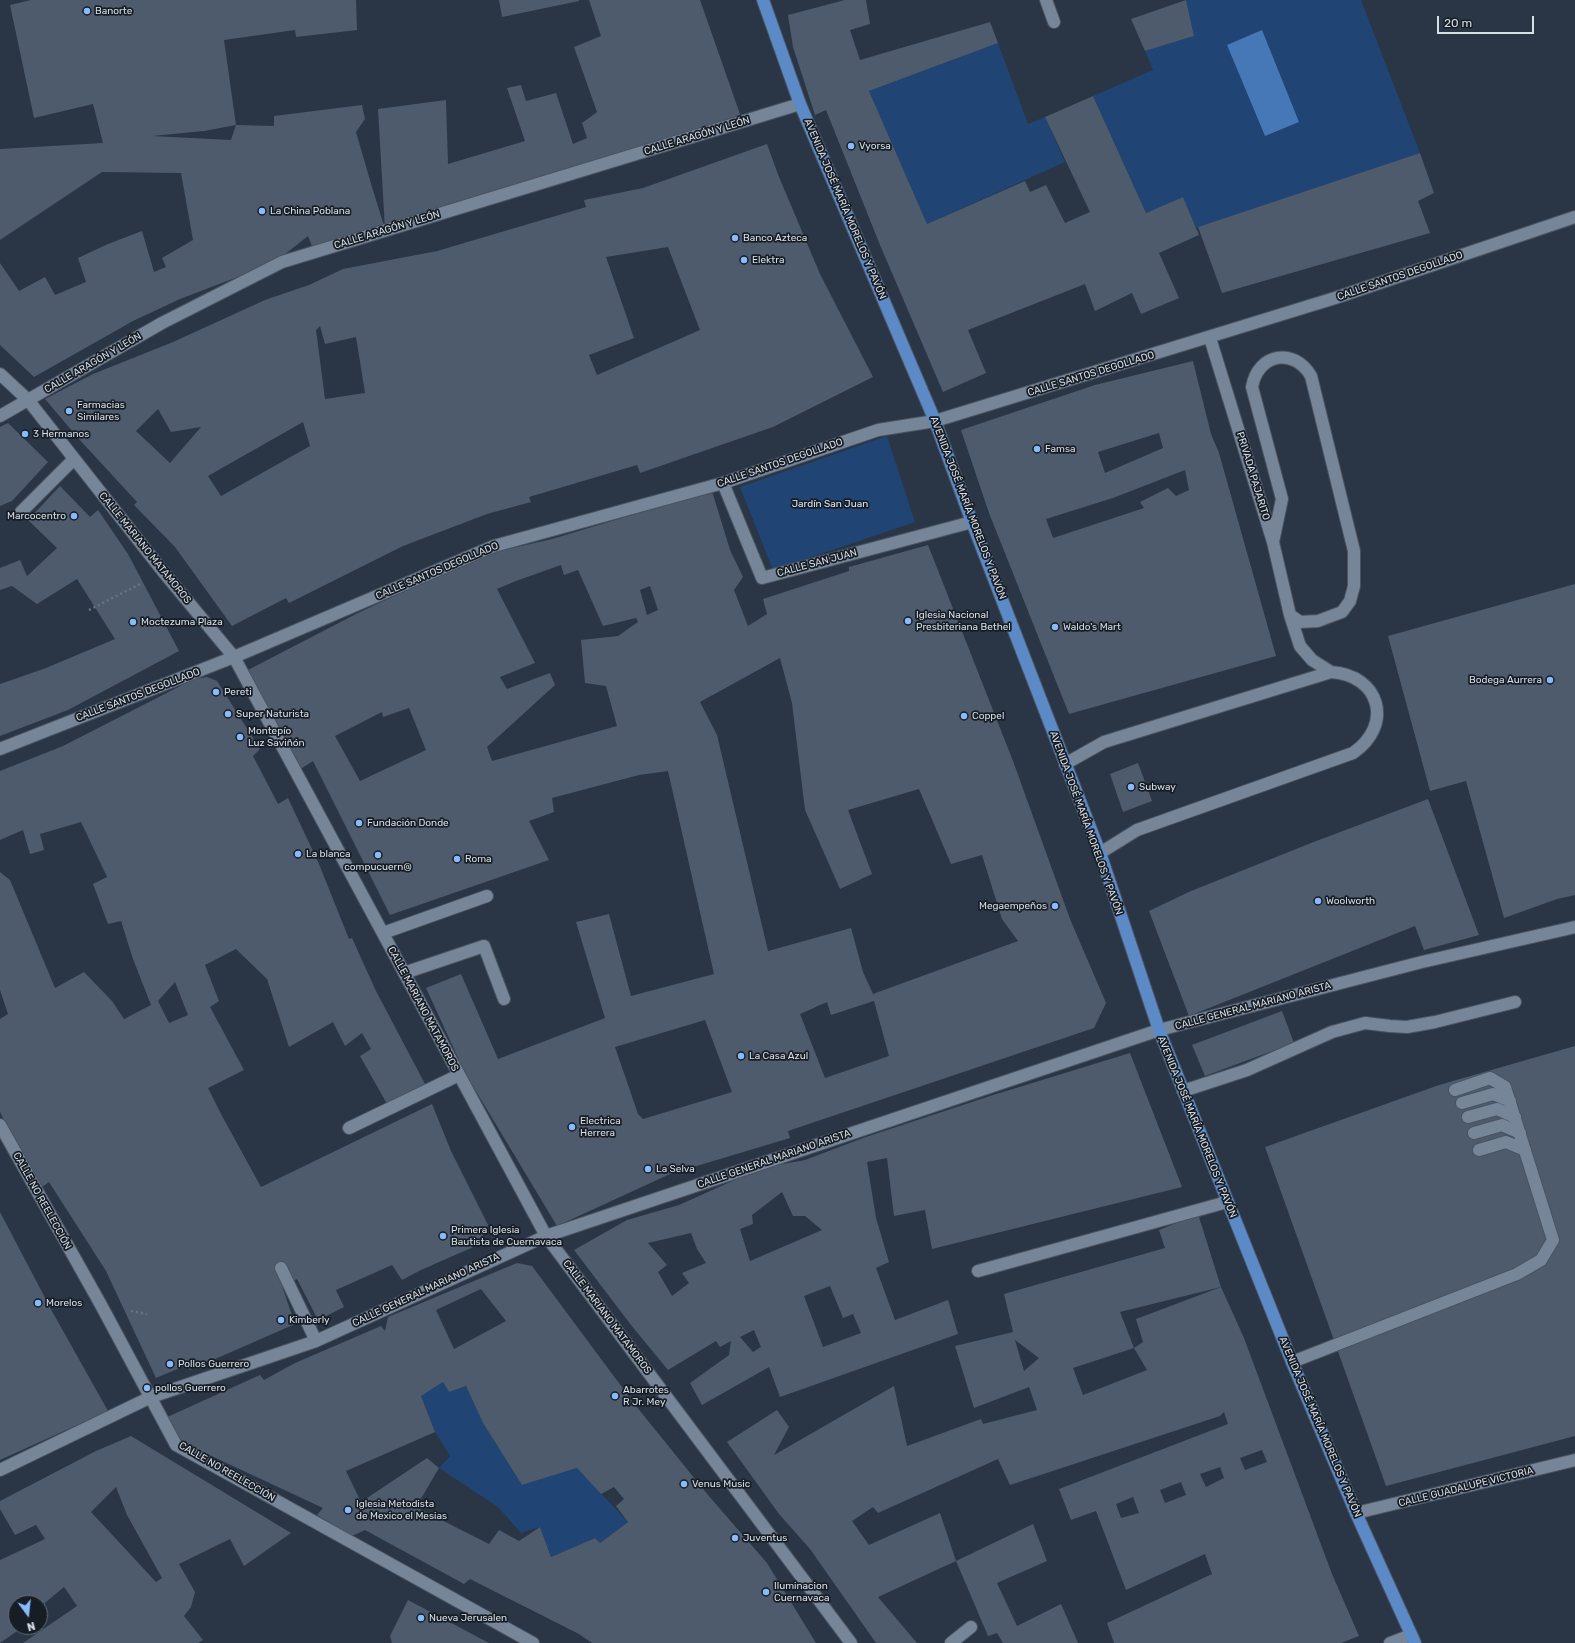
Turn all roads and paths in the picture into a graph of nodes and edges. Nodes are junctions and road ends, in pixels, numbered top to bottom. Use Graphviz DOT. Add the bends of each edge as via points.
graph roads {
  1 [pos="764,0"];
  2 [pos="1046,0"];
  3 [pos="1054,22"];
  4 [pos="800,104"];
  5 [pos="1575,217"];
  6 [pos="1210,338"];
  7 [pos="0,374"];
  8 [pos="28,400"];
  9 [pos="0,416"];
  10 [pos="935,421"];
  11 [pos="74,459"];
  12 [pos="723,482"];
  13 [pos="21,512"];
  14 [pos="972,522"];
  15 [pos="1273,542"];
  16 [pos="143,582"];
  17 [pos="89,610"];
  18 [pos="1290,615"];
  19 [pos="234,657"];
  20 [pos="1331,672"];
  21 [pos="0,749"];
  22 [pos="1065,764"];
  23 [pos="1100,853"];
  24 [pos="487,896"];
  25 [pos="1575,927"];
  26 [pos="383,933"];
  27 [pos="404,973"];
  28 [pos="504,999"];
  29 [pos="1515,1002"];
  30 [pos="1159,1030"];
  31 [pos="459,1075"];
  32 [pos="1455,1090"];
  33 [pos="1183,1091"];
  34 [pos="1510,1101"];
  35 [pos="1462,1103"];
  36 [pos="1468,1117"];
  37 [pos="1515,1117"];
  38 [pos="0,1125"];
  39 [pos="349,1128"];
  40 [pos="1474,1133"];
  41 [pos="1520,1133"];
  42 [pos="1480,1150"];
  43 [pos="1525,1150"];
  44 [pos="1227,1202"];
  45 [pos="546,1236"];
  46 [pos="281,1268"];
  47 [pos="978,1271"];
  48 [pos="316,1341"];
  49 [pos="1292,1362"];
  50 [pos="151,1397"];
  51 [pos="1575,1460"];
  52 [pos="0,1470"];
  53 [pos="1356,1513"];
  54 [pos="971,1627"];
  55 [pos="1413,1639"];
  56 [pos="533,1643"];
  57 [pos="851,1643"];
  58 [pos="951,1643"];
  59 [pos="1390,1643"];
  1 -- 4 [label="main road, AVENIDA JOSÉ MARÍA MORELOS Y PAVÓN"];
  2 -- 3 [label="street"];
  4 -- 8 [label="street, CALLE ARAGÓN Y LEÓN" via="282,262 162,323"];
  4 -- 10 [label="main road, AVENIDA JOSÉ MARÍA MORELOS Y PAVÓN"];
  5 -- 6 [label="street, CALLE SANTOS DEGOLLADO"];
  6 -- 10 [label="street, CALLE SANTOS DEGOLLADO"];
  6 -- 15 [label="street, PRIVADA PAJARITO"];
  7 -- 8 [label="street, CALLE MARIANO MATAMOROS"];
  8 -- 9 [label="street, CALLE ARAGÓN Y LEÓN"];
  8 -- 11 [label="street, CALLE MARIANO MATAMOROS"];
  10 -- 12 [label="street, CALLE SANTOS DEGOLLADO" via="878,430"];
  10 -- 14 [label="main road, AVENIDA JOSÉ MARÍA MORELOS Y PAVÓN"];
  11 -- 13 [label="street"];
  11 -- 19 [label="street, CALLE MARIANO MATAMOROS"];
  12 -- 14 [label="street, CALLE SAN JUAN" via="762,578"];
  12 -- 19 [label="street, CALLE SANTOS DEGOLLADO" via="494,546"];
  14 -- 22 [label="main road, AVENIDA JOSÉ MARÍA MORELOS Y PAVÓN"];
  15 -- 18 [label="street, PRIVADA PAJARITO"];
  15 -- 18 [label="street" via="1282,499 1252,387 1260,367 1277,358 1287,358 1297,361 1311,376 1354,551 1354,586 1350,601 1342,612 1318,621 1300,622"];
  16 -- 17 [label="path"];
  18 -- 20 [label="street, PRIVADA PAJARITO" via="1300,646 1312,660"];
  19 -- 21 [label="street, CALLE SANTOS DEGOLLADO"];
  19 -- 26 [label="street, CALLE MARIANO MATAMOROS"];
  20 -- 22 [label="street" via="1104,742"];
  20 -- 23 [label="street" via="1342,672 1356,677 1363,682 1375,701 1376,724 1363,746 1354,753 1136,830"];
  22 -- 23 [label="main road, AVENIDA JOSÉ MARÍA MORELOS Y PAVÓN"];
  23 -- 30 [label="main road, AVENIDA JOSÉ MARÍA MORELOS Y PAVÓN"];
  24 -- 26 [label="street"];
  25 -- 30 [label="street, CALLE GENERAL MARIANO ARISTA" via="1420,956"];
  26 -- 27 [label="street, CALLE MARIANO MATAMOROS"];
  27 -- 28 [label="street" via="484,946"];
  27 -- 31 [label="street, CALLE MARIANO MATAMOROS"];
  29 -- 33 [label="street" via="1407,1027 1365,1023 1332,1032 1247,1070"];
  30 -- 33 [label="main road, AVENIDA JOSÉ MARÍA MORELOS Y PAVÓN"];
  30 -- 45 [label="street, CALLE GENERAL MARIANO ARISTA"];
  31 -- 39 [label="street"];
  31 -- 45 [label="street, CALLE MARIANO MATAMOROS"];
  32 -- 34 [label="street" via="1490,1078 1505,1087"];
  33 -- 44 [label="main road, AVENIDA JOSÉ MARÍA MORELOS Y PAVÓN"];
  34 -- 35 [label="street" via="1493,1094"];
  34 -- 37 [label="street"];
  36 -- 37 [label="street" via="1497,1109"];
  37 -- 41 [label="street"];
  38 -- 50 [label="street, CALLE NO REELECCIÓN"];
  40 -- 41 [label="street" via="1502,1126"];
  41 -- 43 [label="street"];
  42 -- 43 [label="street" via="1506,1142"];
  43 -- 49 [label="street" via="1553,1240 1541,1260 1517,1274"];
  44 -- 47 [label="street"];
  44 -- 49 [label="main road, AVENIDA JOSÉ MARÍA MORELOS Y PAVÓN"];
  45 -- 48 [label="street, CALLE GENERAL MARIANO ARISTA"];
  45 -- 57 [label="street, CALLE MARIANO MATAMOROS"];
  46 -- 48 [label="street"];
  48 -- 50 [label="street, CALLE GENERAL MARIANO ARISTA"];
  49 -- 53 [label="main road, AVENIDA JOSÉ MARÍA MORELOS Y PAVÓN"];
  50 -- 52 [label="street, CALLE GENERAL MARIANO ARISTA"];
  50 -- 56 [label="street, CALLE NO REELECCIÓN" via="176,1445"];
  51 -- 53 [label="street, CALLE GUADALUPE VICTORIA"];
  53 -- 55 [label="main road, AVENIDA JOSÉ MARÍA MORELOS Y PAVÓN"];
  54 -- 58 [label="street"];
  55 -- 59 [label="street"];
}
